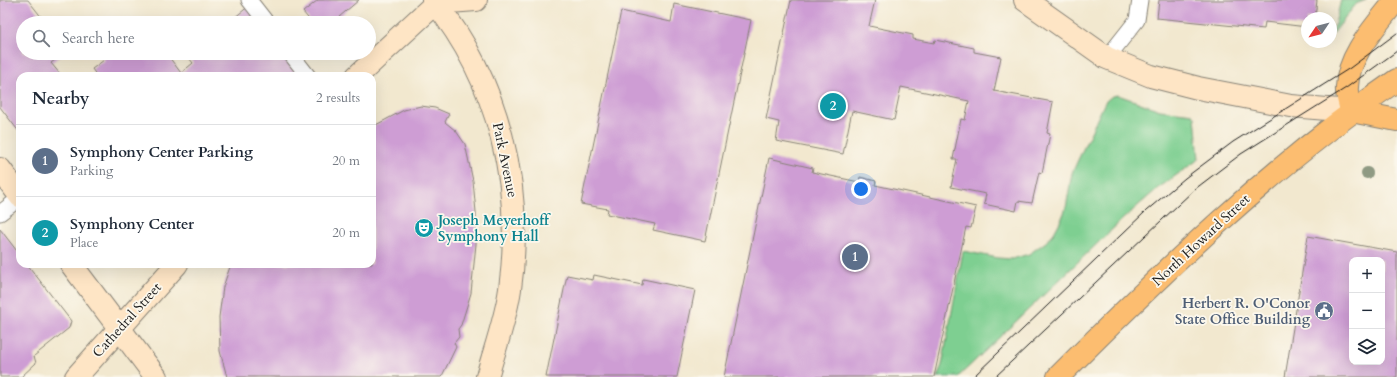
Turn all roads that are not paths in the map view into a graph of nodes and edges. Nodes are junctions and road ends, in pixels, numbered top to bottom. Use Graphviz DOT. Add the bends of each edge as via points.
graph roads {
  1 [pos="250,0"];
  2 [pos="476,0"];
  3 [pos="1025,0"];
  4 [pos="1140,0"];
  5 [pos="1396,0"];
  6 [pos="436,1"];
  7 [pos="262,16"];
  8 [pos="376,58"];
  9 [pos="1107,58"];
  10 [pos="295,60"];
  11 [pos="374,60"];
  12 [pos="305,72"];
  13 [pos="361,72"];
  14 [pos="1397,80"];
  15 [pos="1397,104"];
  16 [pos="1351,111"];
  17 [pos="1397,120"];
  18 [pos="0,169"];
  19 [pos="16,191"];
  20 [pos="16,200"];
  21 [pos="0,213"];
  22 [pos="74,268"];
  23 [pos="173,268"];
  24 [pos="119,329"];
  25 [pos="76,377"];
  26 [pos="156,377"];
  27 [pos="487,377"];
  28 [pos="1058,377"];
  1 -- 7 [label="lane"];
  2 -- 6 [label="main road"];
  3 -- 9 [label="main road"];
  4 -- 9 [label="lane" via="1137,20"];
  5 -- 16 [label="main road" via="1362,44 1350,68 1346,88"];
  6 -- 8 [label="main road"];
  6 -- 27 [label="main road, Park Avenue" via="465,46 491,102 505,147 513,199 515,230 510,290"];
  9 -- 16 [label="main road" via="1151,76 1198,88 1291,106"];
  10 -- 12 [label="lane"];
  11 -- 13 [label="main road"];
  14 -- 16 [label="main road, North Howard Street"];
  15 -- 16 [label="main road"];
  16 -- 17 [label="main road"];
  16 -- 28 [label="main road, North Howard Street" via="1251,193 1110,324"];
  18 -- 19 [label="main road"];
  20 -- 21 [label="lane"];
  22 -- 24 [label="main road"];
  23 -- 24 [label="main road, Cathedral Street"];
  24 -- 25 [label="main road, Cathedral Street"];
  24 -- 26 [label="main road"];
}
